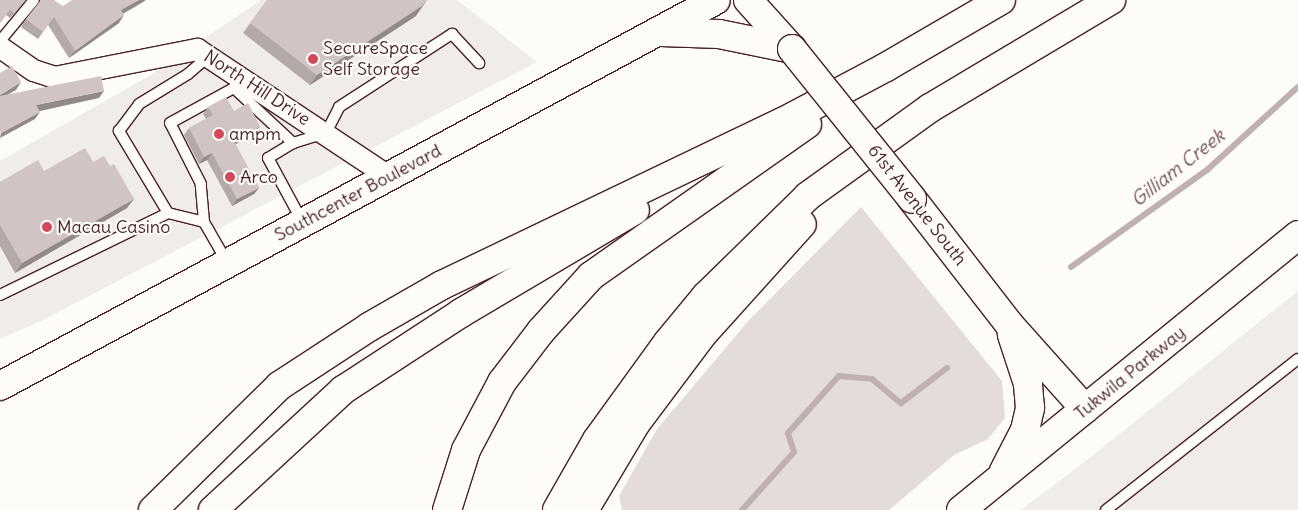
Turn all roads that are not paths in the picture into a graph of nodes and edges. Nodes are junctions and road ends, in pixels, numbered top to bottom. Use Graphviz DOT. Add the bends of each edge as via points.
graph roads {
  1 [pos="34,0"];
  2 [pos="716,0"];
  3 [pos="748,0"];
  4 [pos="1001,0"];
  5 [pos="1111,0"];
  6 [pos="658,32"];
  7 [pos="0,41"];
  8 [pos="0,47"];
  9 [pos="792,49"];
  10 [pos="210,56"];
  11 [pos="479,63"];
  12 [pos="886,68"];
  13 [pos="794,116"];
  14 [pos="326,133"];
  15 [pos="293,143"];
  16 [pos="868,151"];
  17 [pos="390,177"];
  18 [pos="168,213"];
  19 [pos="204,222"];
  20 [pos="302,222"];
  21 [pos="1298,235"];
  22 [pos="227,262"];
  23 [pos="0,295"];
  24 [pos="1008,324"];
  25 [pos="1298,359"];
  26 [pos="0,386"];
  27 [pos="1085,409"];
  28 [pos="1001,478"];
  29 [pos="153,510"];
  30 [pos="213,510"];
  31 [pos="447,510"];
  32 [pos="557,510"];
  33 [pos="584,510"];
  34 [pos="961,510"];
  35 [pos="1106,510"];
  1 -- 7 [label="lane"];
  2 -- 6 [label="main road, Southcenter Boulevard"];
  3 -- 9 [label="main road, 61st Avenue South"];
  4 -- 12 [label="main road"];
  5 -- 16 [label="main road" via="930,108"];
  6 -- 9 [label="main road" via="719,34"];
  6 -- 17 [label="main road, Southcenter Boulevard"];
  8 -- 10 [label="street, North Hill Drive" via="33,70 54,77 197,49"];
  9 -- 24 [label="main road, 61st Avenue South, bridge"];
  10 -- 14 [label="street, North Hill Drive"];
  10 -- 18 [label="lane" via="188,74 139,104 119,131"];
  11 -- 14 [label="lane" via="452,34 339,107"];
  12 -- 13 [label="main road"];
  12 -- 31 [label="main road" via="591,276 540,331 502,382 466,450"];
  13 -- 29 [label="main road" via="442,285 369,327 279,386"];
  13 -- 30 [label="main road" via="461,313 343,390"];
  14 -- 15 [label="lane"];
  14 -- 17 [label="street, North Hill Drive"];
  15 -- 19 [label="lane" via="234,88 170,123 201,184"];
  15 -- 20 [label="lane" via="268,158"];
  16 -- 32 [label="main road" via="808,196 706,296 631,390"];
  16 -- 33 [label="main road" via="702,335 636,423"];
  17 -- 20 [label="main road, Southcenter Boulevard"];
  18 -- 19 [label="lane"];
  18 -- 23 [label="lane"];
  19 -- 22 [label="lane"];
  20 -- 22 [label="main road, Southcenter Boulevard"];
  21 -- 27 [label="main road, Tukwila Parkway"];
  22 -- 26 [label="main road, Southcenter Boulevard"];
  24 -- 27 [label="main road, 61st Avenue South"];
  24 -- 28 [label="main road" via="1028,384 1030,408 1025,430"];
  25 -- 35 [label="lane"];
  27 -- 28 [label="main road, Tukwila Parkway"];
  28 -- 34 [label="main road, Tukwila Parkway"];
}
